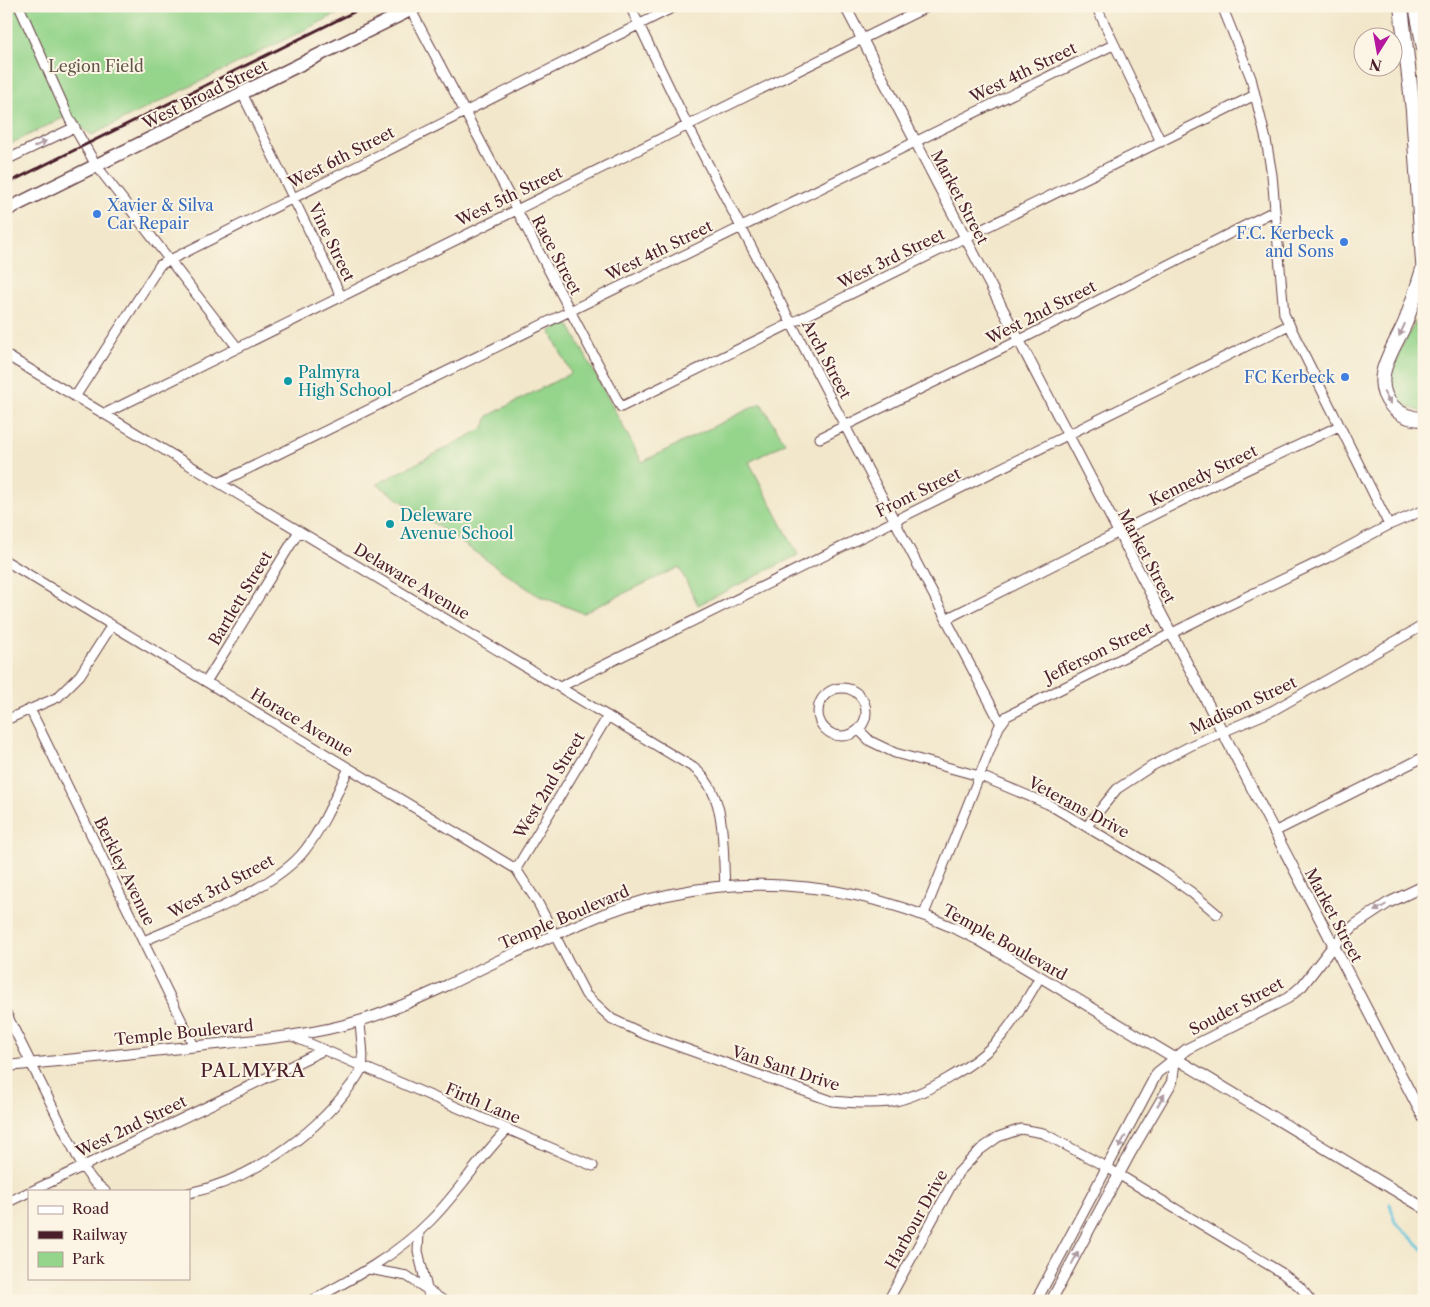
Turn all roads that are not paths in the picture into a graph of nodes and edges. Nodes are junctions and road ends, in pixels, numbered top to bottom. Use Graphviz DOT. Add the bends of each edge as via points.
graph roads {
  1 [pos="19,6"];
  2 [pos="630,6"];
  3 [pos="676,6"];
  4 [pos="845,6"];
  5 [pos="928,6"];
  6 [pos="1096,6"];
  7 [pos="1222,6"];
  8 [pos="1401,6"];
  9 [pos="1416,6"];
  10 [pos="405,9"];
  11 [pos="639,24"];
  12 [pos="861,38"];
  13 [pos="1113,45"];
  14 [pos="1424,48"];
  15 [pos="242,93"];
  16 [pos="1255,95"];
  17 [pos="465,112"];
  18 [pos="687,124"];
  19 [pos="75,127"];
  20 [pos="915,142"];
  21 [pos="1160,142"];
  22 [pos="6,160"];
  23 [pos="96,165"];
  24 [pos="294,198"];
  25 [pos="516,209"];
  26 [pos="6,210"];
  27 [pos="1274,211"];
  28 [pos="741,227"];
  29 [pos="965,238"];
  30 [pos="170,260"];
  31 [pos="1423,269"];
  32 [pos="1424,277"];
  33 [pos="341,296"];
  34 [pos="570,311"];
  35 [pos="791,324"];
  36 [pos="1289,325"];
  37 [pos="1018,341"];
  38 [pos="238,348"];
  39 [pos="6,355"];
  40 [pos="76,397"];
  41 [pos="622,407"];
  42 [pos="104,414"];
  43 [pos="1424,419"];
  44 [pos="845,425"];
  45 [pos="1339,426"];
  46 [pos="1067,435"];
  47 [pos="820,438"];
  48 [pos="219,483"];
  49 [pos="1424,510"];
  50 [pos="894,521"];
  51 [pos="1389,525"];
  52 [pos="299,531"];
  53 [pos="1118,533"];
  54 [pos="6,561"];
  55 [pos="946,619"];
  56 [pos="112,624"];
  57 [pos="1424,625"];
  58 [pos="1171,633"];
  59 [pos="206,682"];
  60 [pos="560,687"];
  61 [pos="30,709"];
  62 [pos="608,716"];
  63 [pos="6,720"];
  64 [pos="1001,724"];
  65 [pos="859,730"];
  66 [pos="1222,733"];
  67 [pos="1424,757"];
  68 [pos="349,768"];
  69 [pos="978,776"];
  70 [pos="1087,826"];
  71 [pos="1274,832"];
  72 [pos="516,869"];
  73 [pos="725,886"];
  74 [pos="1424,886"];
  75 [pos="924,914"];
  76 [pos="1217,914"];
  77 [pos="554,935"];
  78 [pos="143,941"];
  79 [pos="1333,946"];
  80 [pos="1040,977"];
  81 [pos="6,1013"];
  82 [pos="360,1021"];
  83 [pos="292,1036"];
  84 [pos="194,1046"];
  85 [pos="324,1050"];
  86 [pos="1175,1058"];
  87 [pos="31,1064"];
  88 [pos="6,1066"];
  89 [pos="362,1067"];
  90 [pos="1139,1109"];
  91 [pos="1152,1116"];
  92 [pos="1424,1119"];
  93 [pos="507,1130"];
  94 [pos="82,1166"];
  95 [pos="593,1166"];
  96 [pos="1108,1168"];
  97 [pos="1119,1176"];
  98 [pos="32,1190"];
  99 [pos="104,1190"];
  100 [pos="28,1192"];
  101 [pos="190,1193"];
  102 [pos="6,1203"];
  103 [pos="1424,1208"];
  104 [pos="419,1233"];
  105 [pos="369,1269"];
  106 [pos="428,1290"];
  107 [pos="311,1301"];
  108 [pos="430,1301"];
  109 [pos="444,1301"];
  110 [pos="888,1301"];
  111 [pos="1036,1301"];
  112 [pos="1051,1301"];
  113 [pos="1311,1301"];
  1 -- 19 [label="street"];
  2 -- 11 [label="street, Arch Street"];
  3 -- 11 [label="street, West 6th Street"];
  4 -- 12 [label="street, Market Street"];
  5 -- 12 [label="street, West 5th Street"];
  6 -- 13 [label="street"];
  7 -- 16 [label="street" via="1244,58"];
  8 -- 31 [label="highway" via="1413,111"];
  9 -- 14 [label="highway"];
  10 -- 15 [label="main road, West Broad Street"];
  10 -- 17 [label="street, Race Street"];
  11 -- 17 [label="street, West 6th Street"];
  11 -- 18 [label="street, Arch Street"];
  12 -- 18 [label="street, West 5th Street"];
  12 -- 20 [label="street, Market Street"];
  13 -- 20 [label="street, West 4th Street"];
  13 -- 21 [label="street"];
  15 -- 23 [label="main road, West Broad Street"];
  15 -- 24 [label="street, Vine Street"];
  16 -- 21 [label="street, West 3rd Street"];
  16 -- 27 [label="street" via="1266,140"];
  17 -- 24 [label="street, West 6th Street"];
  17 -- 25 [label="street, Race Street"];
  18 -- 25 [label="street, West 5th Street"];
  18 -- 28 [label="street, Arch Street"];
  22 -- 19 [label="street, one-way"];
  19 -- 23 [label="street"];
  20 -- 28 [label="street, West 4th Street"];
  20 -- 29 [label="street, Market Street"];
  21 -- 29 [label="street, West 3rd Street"];
  23 -- 26 [label="main road, West Broad Street"];
  23 -- 30 [label="street"];
  24 -- 30 [label="street, West 6th Street"];
  24 -- 33 [label="street, Vine Street"];
  25 -- 33 [label="street, West 5th Street"];
  25 -- 34 [label="street, Race Street"];
  27 -- 36 [label="street" via="1282,302"];
  27 -- 37 [label="street, West 2nd Street"];
  28 -- 34 [label="street, West 4th Street"];
  28 -- 35 [label="street, Arch Street"];
  29 -- 35 [label="street, West 3rd Street"];
  29 -- 37 [label="street, Market Street"];
  30 -- 38 [label="street"];
  30 -- 40 [label="street, West 6th Street" via="160,265"];
  31 -- 32 [label="highway"];
  31 -- 43 [label="highway, one-way" via="1405,323 1385,365 1382,384 1386,398 1394,408 1411,418"];
  33 -- 38 [label="street, West 5th Street"];
  34 -- 41 [label="street, Race Street"];
  34 -- 48 [label="street, West 4th Street"];
  35 -- 41 [label="street, West 3rd Street"];
  35 -- 44 [label="street, Arch Street"];
  36 -- 45 [label="street"];
  36 -- 46 [label="street, Front Street"];
  37 -- 44 [label="street, West 2nd Street"];
  37 -- 46 [label="street, Market Street"];
  38 -- 42 [label="street, West 5th Street"];
  39 -- 40 [label="street, Delaware Avenue"];
  40 -- 42 [label="street, Delaware Avenue"];
  42 -- 48 [label="street, Delaware Avenue"];
  44 -- 47 [label="street, West 2nd Street"];
  44 -- 50 [label="street, Arch Street"];
  45 -- 51 [label="street"];
  45 -- 53 [label="street, Kennedy Street"];
  46 -- 50 [label="street, Front Street"];
  46 -- 53 [label="street, Market Street"];
  48 -- 52 [label="street, Delaware Avenue"];
  49 -- 51 [label="street, Jefferson Street"];
  50 -- 55 [label="street, Arch Street"];
  50 -- 60 [label="street, Front Street"];
  51 -- 58 [label="street, Jefferson Street"];
  52 -- 59 [label="street, Bartlett Street"];
  52 -- 60 [label="street, Delaware Avenue"];
  53 -- 55 [label="street, Kennedy Street"];
  53 -- 58 [label="street, Market Street"];
  54 -- 56 [label="street, Horace Avenue"];
  55 -- 64 [label="street, Arch Street"];
  56 -- 59 [label="street, Horace Avenue"];
  56 -- 61 [label="street" via="76,680 58,697"];
  57 -- 66 [label="street, Madison Street" via="1292,701"];
  58 -- 64 [label="street, Jefferson Street" via="1019,708"];
  58 -- 66 [label="street, Market Street"];
  59 -- 68 [label="street, Horace Avenue"];
  60 -- 62 [label="street, Delaware Avenue"];
  61 -- 63 [label="street"];
  61 -- 78 [label="street, Berkley Avenue"];
  62 -- 72 [label="street, West 2nd Street"];
  62 -- 73 [label="street, Delaware Avenue" via="694,768 710,786 719,814"];
  64 -- 69 [label="street, Jefferson Street"];
  65 -- 65 [label="street" via="866,715 865,704 859,694 843,687 825,693 818,709 822,727 838,736"];
  65 -- 69 [label="street, Veterans Drive" via="870,741 895,753"];
  66 -- 70 [label="street, Madison Street" via="1192,745 1128,781 1102,805"];
  66 -- 71 [label="street, Market Street"];
  67 -- 71 [label="street"];
  68 -- 72 [label="street, Horace Avenue"];
  68 -- 78 [label="street, West 3rd Street" via="310,843 287,869 236,899"];
  69 -- 70 [label="street, Veterans Drive" via="1031,796"];
  69 -- 75 [label="street, Jefferson Street"];
  70 -- 76 [label="street, Veterans Drive" via="1180,883"];
  71 -- 79 [label="street, Market Street"];
  72 -- 77 [label="street, Horace Avenue"];
  73 -- 75 [label="street, Temple Boulevard" via="800,886 833,890"];
  73 -- 77 [label="street, Temple Boulevard" via="652,898 604,913"];
  74 -- 79 [label="street, Souder Street, one-way" via="1372,913"];
  75 -- 80 [label="street, Temple Boulevard" via="979,940"];
  77 -- 80 [label="street, Van Sant Drive" via="586,996 612,1019 644,1034 832,1101 866,1104 892,1102 913,1095 967,1066 997,1041 1017,1016"];
  77 -- 82 [label="street, Temple Boulevard" via="431,993"];
  78 -- 84 [label="street, Berkley Avenue"];
  79 -- 86 [label="street, Souder Street" via="1310,977 1288,998"];
  79 -- 92 [label="street, Market Street"];
  80 -- 86 [label="street, Temple Boulevard"];
  81 -- 87 [label="street"];
  82 -- 83 [label="street, Temple Boulevard"];
  82 -- 89 [label="street"];
  83 -- 84 [label="street, Temple Boulevard"];
  83 -- 85 [label="street, Firth Lane"];
  84 -- 87 [label="street, Temple Boulevard"];
  85 -- 89 [label="street, Firth Lane"];
  85 -- 94 [label="street, West 2nd Street"];
  86 -- 90 [label="street" via="1157,1072"];
  91 -- 86 [label="street, one-way" via="1172,1082"];
  86 -- 103 [label="street, Temple Boulevard"];
  87 -- 88 [label="street, Temple Boulevard"];
  87 -- 94 [label="street"];
  89 -- 93 [label="street, Firth Lane"];
  89 -- 101 [label="street" via="337,1105 305,1134 273,1157 237,1176"];
  90 -- 91 [label="street"];
  90 -- 96 [label="street, one-way"];
  91 -- 97 [label="street"];
  93 -- 95 [label="street, Firth Lane"];
  93 -- 104 [label="street" via="493,1143 449,1202"];
  94 -- 98 [label="street, West 2nd Street"];
  94 -- 99 [label="street"];
  96 -- 97 [label="street, Harbour Drive"];
  96 -- 110 [label="street, Harbour Drive" via="1036,1130 1021,1129 998,1137 968,1161 954,1179"];
  96 -- 111 [label="street"];
  112 -- 97 [label="street, one-way"];
  97 -- 113 [label="street, Harbour Drive" via="1282,1274 1300,1287"];
  100 -- 102 [label="street, West 2nd Street"];
  104 -- 105 [label="street"];
  104 -- 106 [label="street" via="420,1258"];
  105 -- 106 [label="street" via="402,1274"];
  105 -- 107 [label="street"];
  106 -- 108 [label="street"];
  106 -- 109 [label="street"];
}
